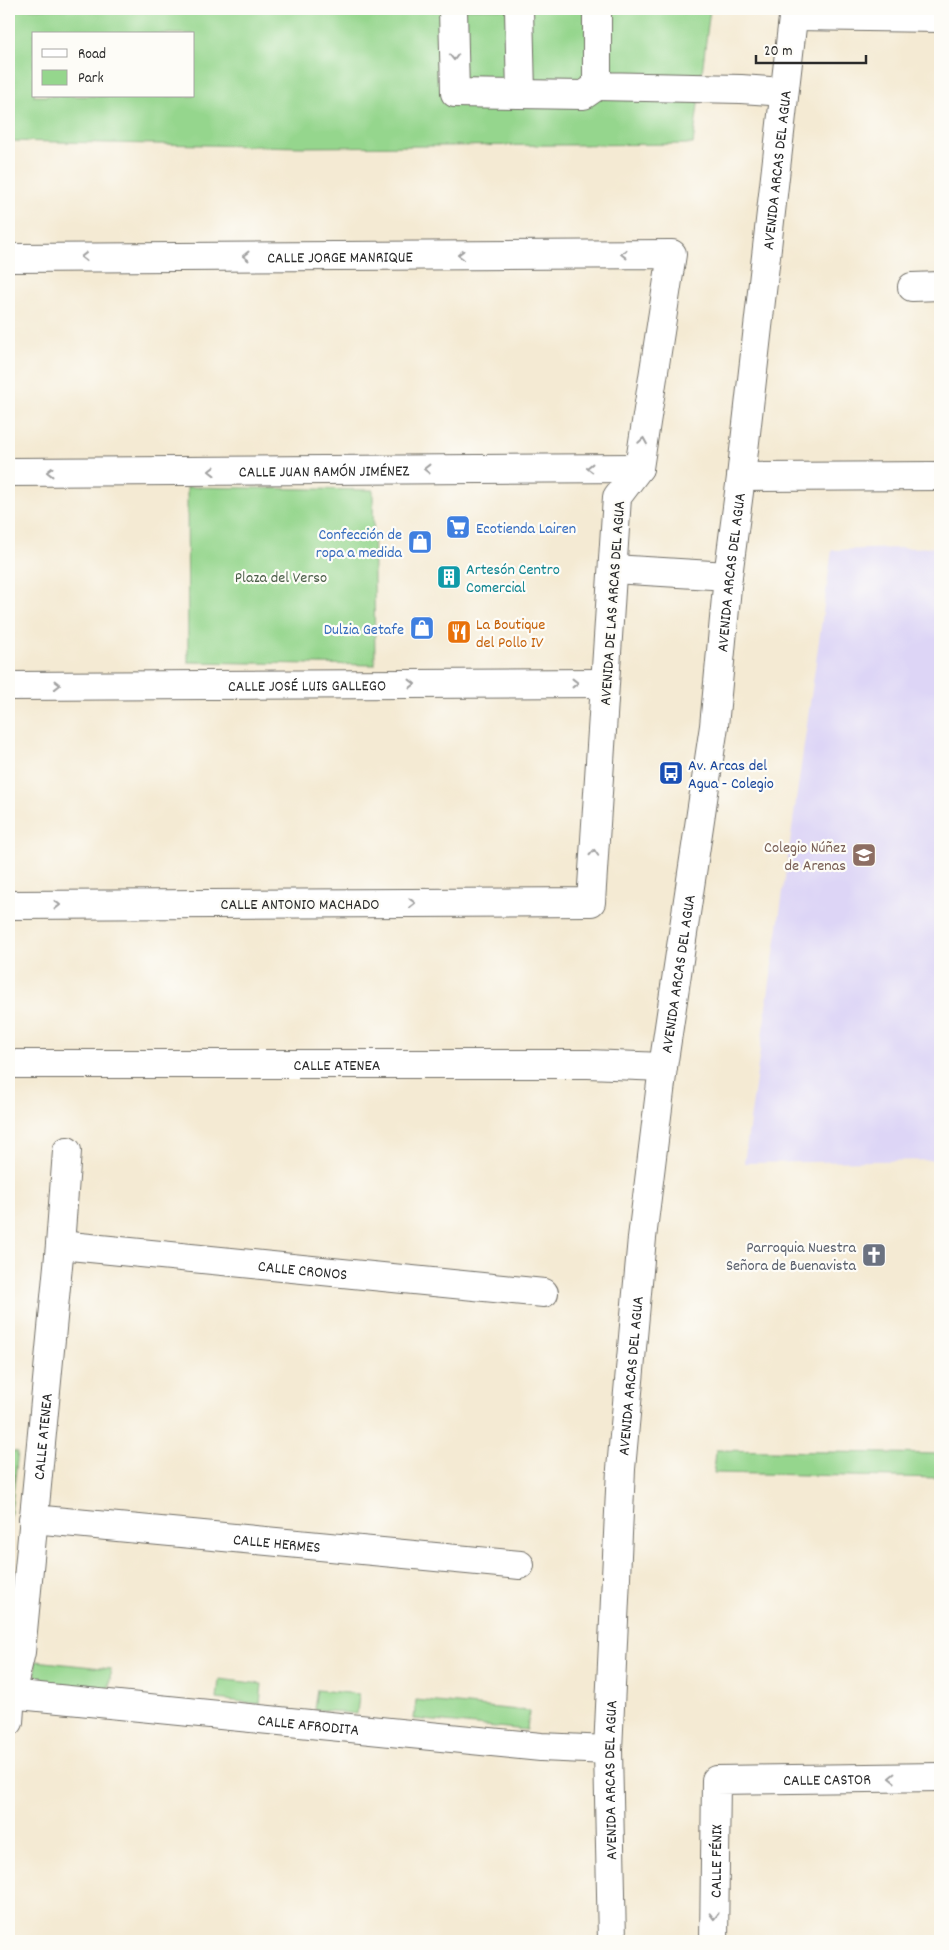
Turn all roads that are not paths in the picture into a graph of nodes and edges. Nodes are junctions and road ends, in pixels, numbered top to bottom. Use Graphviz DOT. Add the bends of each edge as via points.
graph roads {
  1 [pos="453,9"];
  2 [pos="519,9"];
  3 [pos="597,9"];
  4 [pos="794,12"];
  5 [pos="940,18"];
  6 [pos="597,86"];
  7 [pos="784,92"];
  8 [pos="521,94"];
  9 [pos="672,254"];
  10 [pos="9,258"];
  11 [pos="940,286"];
  12 [pos="912,287"];
  13 [pos="639,468"];
  14 [pos="9,472"];
  15 [pos="940,476"];
  16 [pos="741,477"];
  17 [pos="613,569"];
  18 [pos="728,576"];
  19 [pos="604,683"];
  20 [pos="9,686"];
  21 [pos="591,902"];
  22 [pos="9,905"];
  23 [pos="9,1064"];
  24 [pos="663,1067"];
  25 [pos="67,1151"];
  26 [pos="60,1245"];
  27 [pos="544,1293"];
  28 [pos="33,1519"];
  29 [pos="520,1565"];
  30 [pos="10,1694"];
  31 [pos="9,1722"];
  32 [pos="608,1750"];
  33 [pos="940,1777"];
  34 [pos="716,1780"];
  35 [pos="612,1941"];
  36 [pos="714,1941"];
  1 -- 8 [label="street, one-way" via="455,93"];
  2 -- 8 [label="street"];
  3 -- 6 [label="street"];
  4 -- 5 [label="street"];
  4 -- 7 [label="street, AVENIDA ARCAS DEL AGUA"];
  6 -- 7 [label="street"];
  6 -- 8 [label="street" via="584,96"];
  7 -- 16 [label="street, AVENIDA ARCAS DEL AGUA"];
  9 -- 10 [label="street, CALLE JORGE MANRIQUE, one-way"];
  13 -- 9 [label="street, AVENIDA DE LAS ARCAS DEL AGUA, one-way"];
  11 -- 12 [label="street"];
  13 -- 14 [label="street, CALLE JUAN RAMÓN JIMÉNEZ, one-way"];
  13 -- 17 [label="street, AVENIDA DE LAS ARCAS DEL AGUA" via="616,497"];
  15 -- 16 [label="street"];
  16 -- 18 [label="street, AVENIDA ARCAS DEL AGUA"];
  17 -- 18 [label="street"];
  17 -- 19 [label="street, AVENIDA DE LAS ARCAS DEL AGUA"];
  18 -- 24 [label="street, AVENIDA ARCAS DEL AGUA" via="707,779"];
  20 -- 19 [label="street, CALLE JOSÉ LUIS GALLEGO, one-way"];
  21 -- 19 [label="street, AVENIDA DE LAS ARCAS DEL AGUA, one-way"];
  22 -- 21 [label="street, CALLE ANTONIO MACHADO, one-way"];
  23 -- 24 [label="street, CALLE ATENEA" via="588,1064"];
  24 -- 32 [label="street, AVENIDA ARCAS DEL AGUA" via="642,1238 621,1469"];
  25 -- 26 [label="street, CALLE ATENEA"];
  26 -- 27 [label="street, CALLE CRONOS"];
  26 -- 28 [label="street, CALLE ATENEA"];
  28 -- 29 [label="street, CALLE HERMES"];
  28 -- 30 [label="street, CALLE ATENEA" via="21,1652"];
  30 -- 31 [label="street, CALLE ATENEA"];
  30 -- 32 [label="street, CALLE AFRODITA" via="541,1747"];
  32 -- 35 [label="street, AVENIDA ARCAS DEL AGUA"];
  33 -- 34 [label="street, CALLE CASTOR, one-way"];
  34 -- 36 [label="street, CALLE FÉNIX, one-way"];
}
